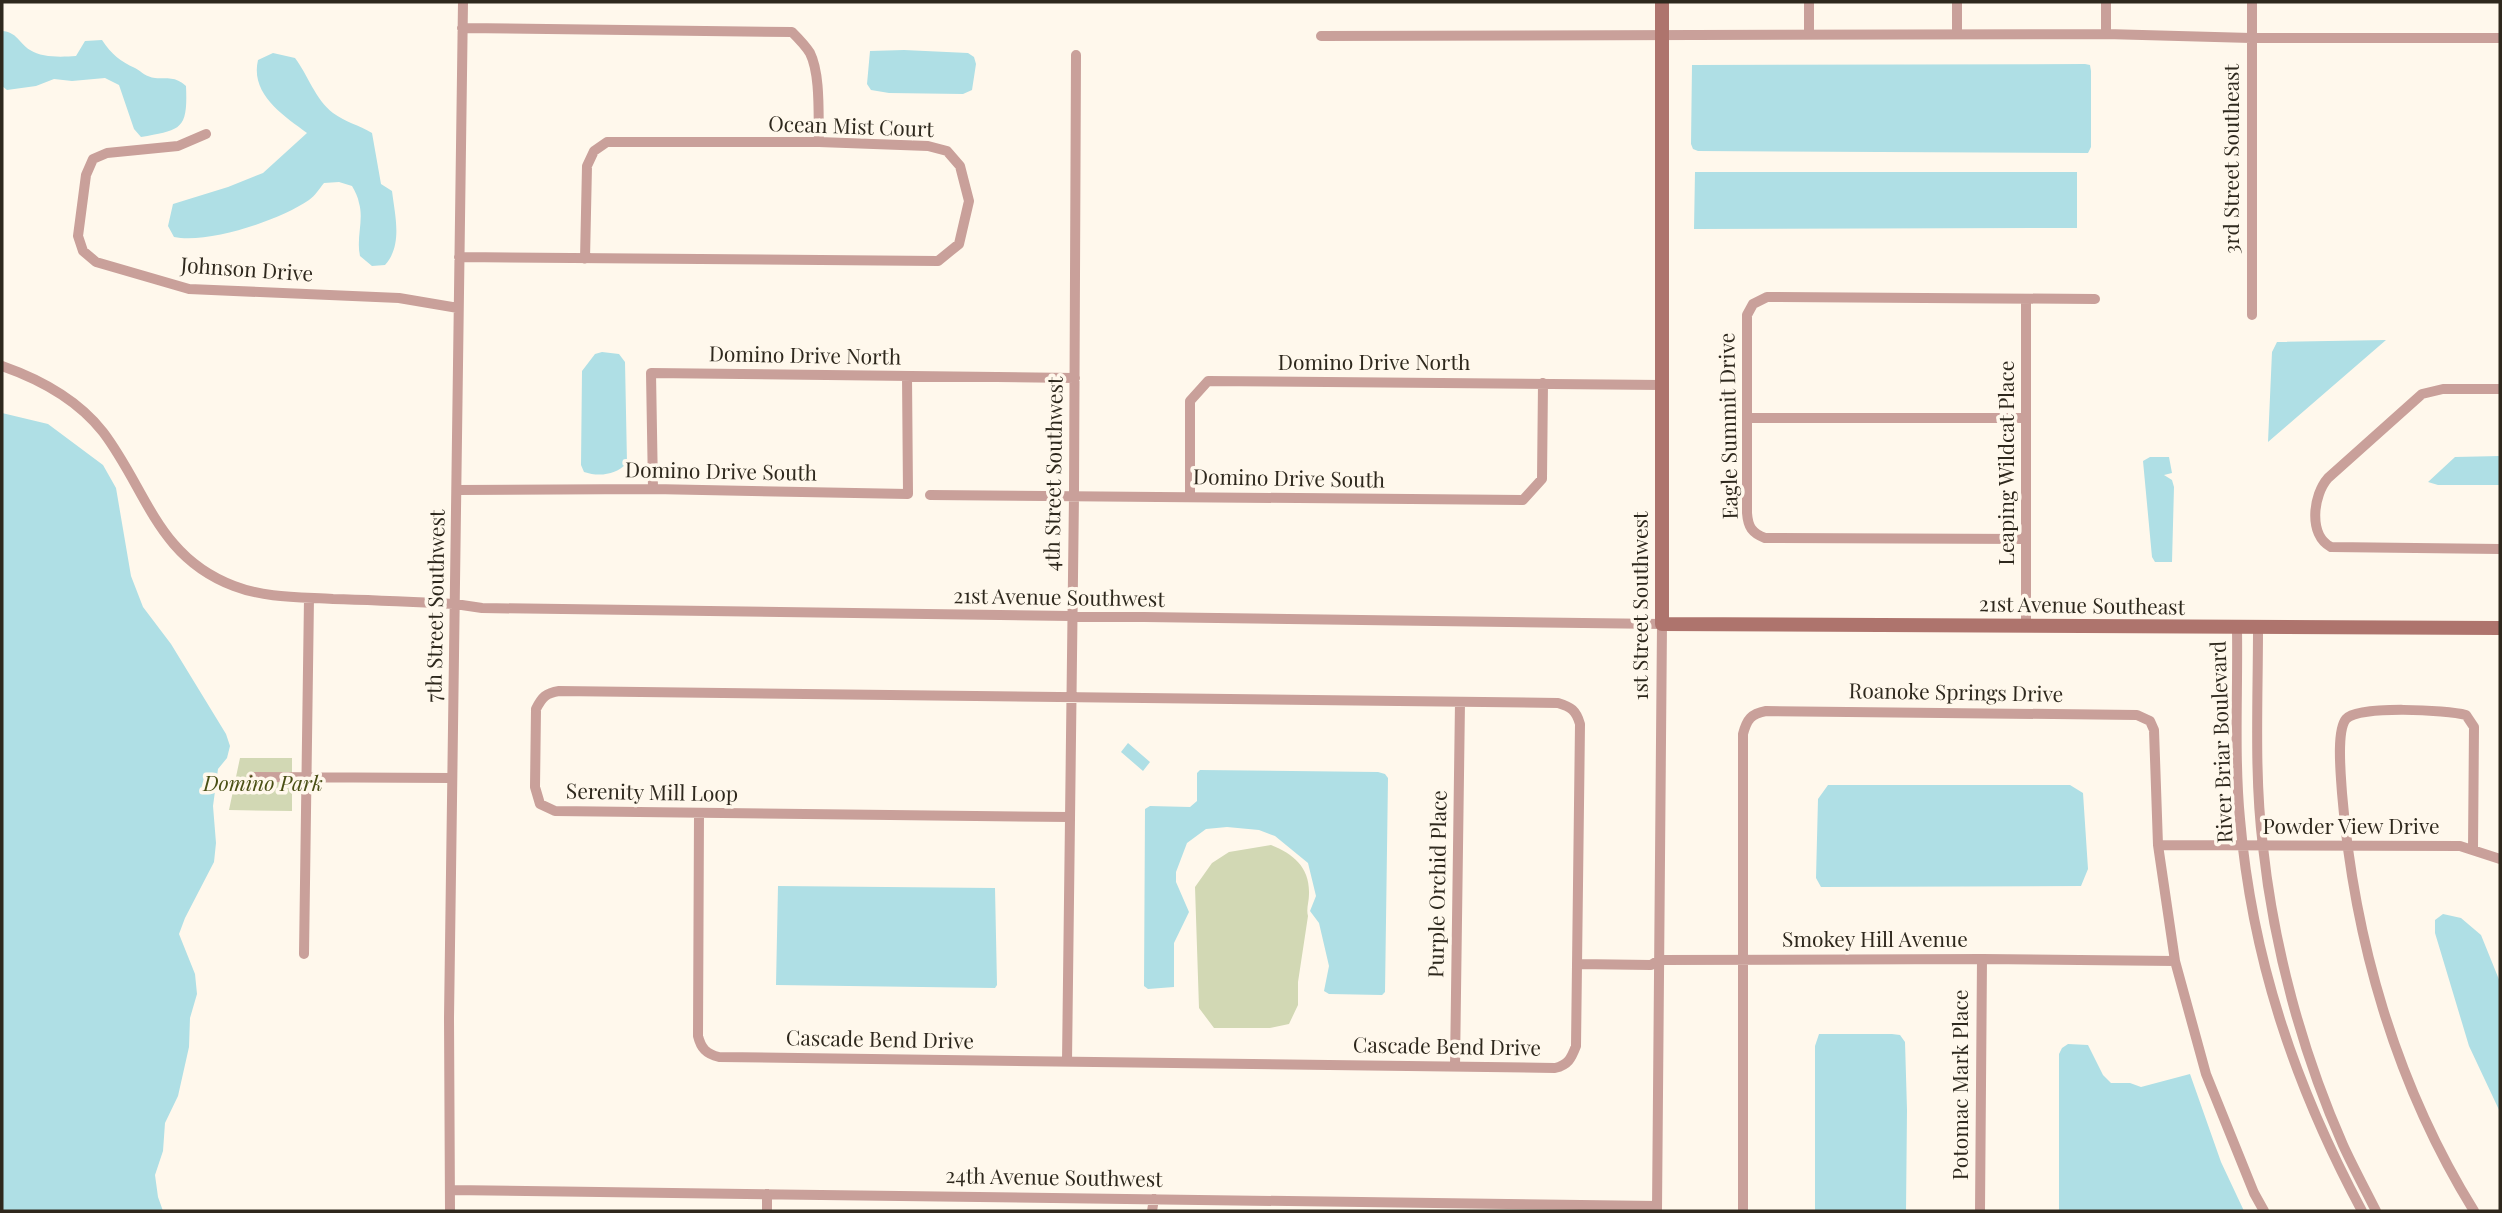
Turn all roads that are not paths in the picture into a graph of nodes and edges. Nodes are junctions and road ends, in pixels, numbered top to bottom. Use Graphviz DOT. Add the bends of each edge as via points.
graph roads {
  1 [pos="463,2"];
  2 [pos="1662,2"];
  3 [pos="1809,2"];
  4 [pos="1957,2"];
  5 [pos="2106,2"];
  6 [pos="2252,2"];
  7 [pos="462,28"];
  8 [pos="1809,34"];
  9 [pos="1957,34"];
  10 [pos="2106,34"];
  11 [pos="1662,35"];
  12 [pos="1321,36"];
  13 [pos="2251,38"];
  14 [pos="2500,38"];
  15 [pos="1076,55"];
  16 [pos="206,134"];
  17 [pos="819,142"];
  18 [pos="459,257"];
  19 [pos="584,259"];
  20 [pos="2026,299"];
  21 [pos="2095,299"];
  22 [pos="458,308"];
  23 [pos="2252,315"];
  24 [pos="2,366"];
  25 [pos="907,376"];
  26 [pos="1074,378"];
  27 [pos="1543,383"];
  28 [pos="1662,385"];
  29 [pos="2500,389"];
  30 [pos="1747,418"];
  31 [pos="2026,418"];
  32 [pos="653,489"];
  33 [pos="457,490"];
  34 [pos="930,495"];
  35 [pos="1074,495"];
  36 [pos="1190,497"];
  37 [pos="2026,539"];
  38 [pos="2500,549"];
  39 [pos="309,598"];
  40 [pos="455,604"];
  41 [pos="1071,618"];
  42 [pos="1662,624"];
  43 [pos="2026,626"];
  44 [pos="2500,628"];
  45 [pos="2237,629"];
  46 [pos="2258,629"];
  47 [pos="1070,697"];
  48 [pos="1460,702"];
  49 [pos="254,777"];
  50 [pos="306,777"];
  51 [pos="452,778"];
  52 [pos="699,813"];
  53 [pos="1069,817"];
  54 [pos="2158,845"];
  55 [pos="2243,846"];
  56 [pos="2263,846"];
  57 [pos="2346,846"];
  58 [pos="2473,849"];
  59 [pos="2500,859"];
  60 [pos="304,954"];
  61 [pos="1982,959"];
  62 [pos="1659,960"];
  63 [pos="1743,960"];
  64 [pos="2175,961"];
  65 [pos="1577,964"];
  66 [pos="1067,1062"];
  67 [pos="1455,1066"];
  68 [pos="450,1190"];
  69 [pos="767,1194"];
  70 [pos="1154,1199"];
  71 [pos="1178,1199"];
  72 [pos="1429,1207"];
  73 [pos="1657,1208"];
  74 [pos="450,1211"];
  75 [pos="767,1211"];
  76 [pos="1152,1211"];
  77 [pos="1178,1211"];
  78 [pos="1743,1211"];
  79 [pos="1980,1211"];
  80 [pos="2264,1211"];
  81 [pos="2362,1211"];
  82 [pos="2376,1211"];
  83 [pos="2473,1211"];
  1 -- 7 [label="street, 7th Street Southwest"];
  2 -- 11 [label="street, 1st Street Southwest"];
  3 -- 8 [label="street"];
  4 -- 9 [label="street"];
  5 -- 10 [label="street"];
  6 -- 13 [label="street, 3rd Street Southeast"];
  7 -- 17 [label="street" via="792,32 812,57"];
  7 -- 18 [label="street, 7th Street Southwest"];
  8 -- 9 [label="street"];
  8 -- 11 [label="street"];
  9 -- 10 [label="street"];
  10 -- 13 [label="street"];
  11 -- 12 [label="street"];
  11 -- 28 [label="street, 1st Street Southwest"];
  13 -- 14 [label="street"];
  13 -- 23 [label="street, 3rd Street Southeast"];
  15 -- 26 [label="street, 4th Street Southwest"];
  16 -- 22 [label="street, Johnson Drive" via="178,146 107,153 93,159 86,175 78,236 83,251 96,262 189,289 399,298"];
  17 -- 19 [label="street, Ocean Mist Court" via="607,142 594,151 587,166"];
  17 -- 19 [label="street, Ocean Mist Court" via="928,146 947,151 960,166 969,201 959,244 938,261"];
  18 -- 19 [label="street, Ocean Mist Court"];
  18 -- 22 [label="street, 7th Street Southwest"];
  20 -- 21 [label="street, Eagle Summit Drive"];
  20 -- 30 [label="street, Eagle Summit Drive" via="1767,297 1753,304 1747,315"];
  20 -- 31 [label="street, Leaping Wildcat Place"];
  22 -- 33 [label="street, 7th Street Southwest"];
  24 -- 39 [label="street, 21st Avenue Southwest" via="57,392 86,414 111,446 163,533 186,558 232,586"];
  25 -- 26 [label="street, Domino Drive North"];
  25 -- 32 [label="street, Domino Drive North" via="651,373"];
  25 -- 32 [label="street, Domino Drive South" via="908,494"];
  26 -- 35 [label="street, 4th Street Southwest"];
  27 -- 28 [label="street, Domino Drive North"];
  27 -- 36 [label="street, Domino Drive North" via="1208,381 1191,401"];
  27 -- 36 [label="street, Domino Drive South" via="1542,479 1523,500"];
  28 -- 42 [label="street, 1st Street Southwest"];
  29 -- 38 [label="street" via="2443,389 2422,394 2328,478 2316,503 2317,533 2331,547"];
  30 -- 31 [label="street"];
  30 -- 37 [label="street, Eagle Summit Drive" via="1747,513 1754,534 1765,538"];
  31 -- 37 [label="street, Leaping Wildcat Place"];
  32 -- 33 [label="street, Domino Drive South"];
  33 -- 40 [label="street, 7th Street Southwest"];
  34 -- 35 [label="street, Domino Drive South"];
  35 -- 36 [label="street, Domino Drive South"];
  35 -- 41 [label="street, 4th Street Southwest"];
  37 -- 43 [label="street, Leaping Wildcat Place"];
  39 -- 40 [label="street, 21st Avenue Southwest"];
  39 -- 50 [label="street"];
  40 -- 41 [label="street, 21st Avenue Southwest" via="496,609"];
  40 -- 51 [label="street, 7th Street Southwest"];
  41 -- 42 [label="street, 21st Avenue Southwest"];
  41 -- 47 [label="street, 4th Street Southwest"];
  42 -- 43 [label="street, 21st Avenue Southeast"];
  42 -- 62 [label="street, 1st Street Southwest"];
  43 -- 45 [label="street, 21st Avenue Southeast"];
  44 -- 46 [label="street, 21st Avenue Southeast"];
  45 -- 46 [label="street, 21st Avenue Southeast"];
  45 -- 55 [label="street, River Briar Boulevard"];
  46 -- 56 [label="street, River Briar Boulevard" via="2258,787"];
  47 -- 48 [label="street, Cascade Bend Drive"];
  47 -- 52 [label="street, Serenity Mill Loop" via="559,691 541,698 536,709 535,787 540,804 555,811"];
  47 -- 53 [label="street, 4th Street Southwest"];
  48 -- 65 [label="street, Cascade Bend Drive" via="1558,703 1577,714"];
  48 -- 67 [label="street, Purple Orchid Place"];
  49 -- 50 [label="street"];
  50 -- 51 [label="street"];
  50 -- 60 [label="street"];
  51 -- 68 [label="street, 7th Street Southwest"];
  52 -- 53 [label="street, Serenity Mill Loop"];
  52 -- 66 [label="street, Cascade Bend Drive" via="698,1036 711,1055"];
  53 -- 66 [label="street, 4th Street Southwest"];
  54 -- 55 [label="street, Powder View Drive"];
  54 -- 63 [label="street, Roanoke Springs Drive" via="2154,730 2150,721 2137,715 1754,713 1743,734"];
  54 -- 64 [label="street, Roanoke Springs Drive"];
  55 -- 56 [label="street, Powder View Drive"];
  55 -- 81 [label="street, River Briar Boulevard" via="2257,931 2285,1040 2332,1154"];
  56 -- 57 [label="street, Powder View Drive"];
  56 -- 82 [label="street, River Briar Boulevard" via="2287,979 2312,1062 2343,1144"];
  57 -- 58 [label="street, Powder View Drive"];
  57 -- 58 [label="street" via="2340,776 2344,722 2366,710 2448,711 2466,715 2473,723"];
  57 -- 83 [label="street" via="2374,982 2394,1044 2445,1165"];
  58 -- 59 [label="street, Powder View Drive"];
  61 -- 63 [label="street, Smokey Hill Avenue"];
  61 -- 64 [label="street, Smokey Hill Avenue"];
  61 -- 79 [label="street, Potomac Mark Place"];
  62 -- 63 [label="street, Smokey Hill Avenue"];
  62 -- 65 [label="street, Smokey Hill Avenue" via="1651,965"];
  62 -- 73 [label="street, 1st Street Southwest"];
  63 -- 78 [label="street, Roanoke Springs Drive"];
  64 -- 80 [label="street, Roanoke Springs Drive" via="2206,1074"];
  65 -- 67 [label="street, Cascade Bend Drive" via="1576,1046 1564,1066"];
  66 -- 67 [label="street, Cascade Bend Drive"];
  68 -- 69 [label="street, 24th Avenue Southwest"];
  68 -- 74 [label="street, 7th Street Southwest"];
  69 -- 70 [label="street, 24th Avenue Southwest"];
  69 -- 75 [label="street"];
  70 -- 71 [label="street, 24th Avenue Southwest"];
  70 -- 76 [label="street"];
  71 -- 72 [label="street, 24th Avenue Southwest"];
  71 -- 77 [label="street"];
  72 -- 73 [label="street, 24th Avenue Southwest"];
}
